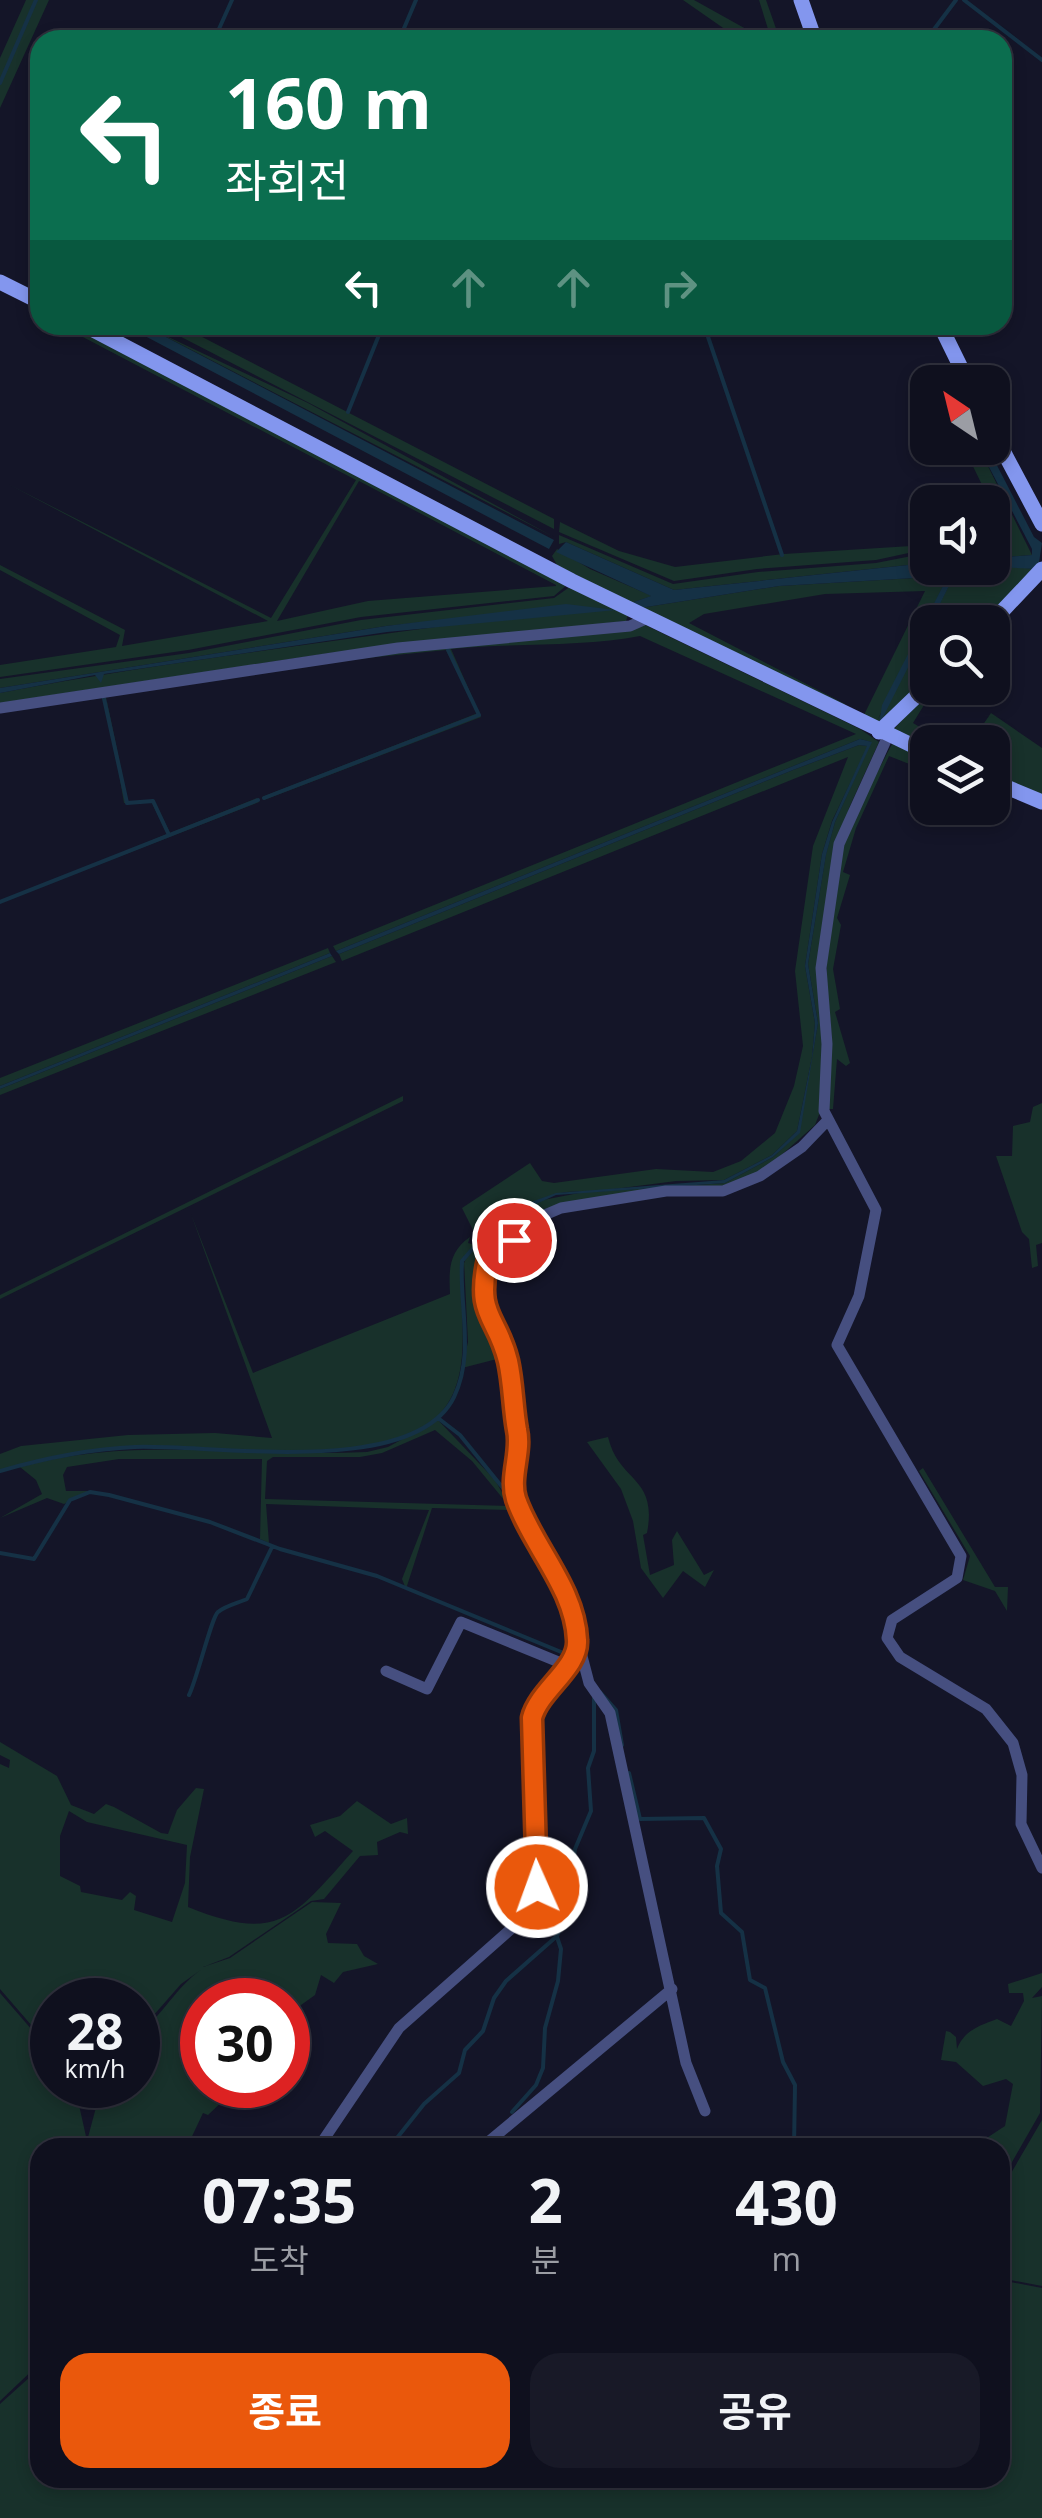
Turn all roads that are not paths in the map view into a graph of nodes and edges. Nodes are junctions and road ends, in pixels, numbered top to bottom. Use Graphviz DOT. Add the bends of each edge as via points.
graph roads {
  1 [pos="801,0"];
  2 [pos="812,30"];
  3 [pos="0,282"];
  4 [pos="30,297"];
  5 [pos="103,335"];
  6 [pos="945,335"];
  7 [pos="960,365"];
  8 [pos="1010,464"];
  9 [pos="1042,524"];
  10 [pos="1041,571"];
  11 [pos="1008,605"];
  12 [pos="642,616"];
  13 [pos="910,701"];
  14 [pos="0,708"];
  15 [pos="877,731"];
  16 [pos="910,745"];
  17 [pos="1010,789"];
  18 [pos="1042,802"];
  19 [pos="828,1120"];
  20 [pos="578,1641"];
  21 [pos="566,1665"];
  22 [pos="386,1671"];
  23 [pos="1042,1868"];
  24 [pos="672,1990"];
  25 [pos="705,2112"];
  26 [pos="325,2138"];
  27 [pos="493,2138"];
  1 -- 2 [label="main road"];
  3 -- 4 [label="main road"];
  5 -- 12 [label="main road"];
  6 -- 7 [label="main road"];
  8 -- 9 [label="main road"];
  10 -- 11 [label="main road"];
  12 -- 14 [label="street" via="630,626 398,648"];
  12 -- 15 [label="main road"];
  13 -- 15 [label="main road"];
  15 -- 16 [label="main road"];
  15 -- 19 [label="street" via="839,844 825,923 820,968"];
  17 -- 18 [label="main road"];
  19 -- 20 [label="street" via="760,1176 722,1191 666,1191 561,1208 488,1259 482,1288 488,1320 508,1360 518,1434 514,1493 552,1566"];
  19 -- 23 [label="street" via="876,1210 859,1296 837,1345 947,1526 962,1567 957,1578 892,1620 888,1638 900,1656 986,1709 1014,1744 1022,1824"];
  20 -- 21 [label="street"];
  20 -- 24 [label="street" via="589,1683 610,1713"];
  21 -- 22 [label="street" via="461,1622 427,1689"];
  21 -- 26 [label="street" via="542,1693 532,1718 534,1902 399,2028"];
  24 -- 25 [label="street" via="686,2063"];
  24 -- 27 [label="street"];
}
